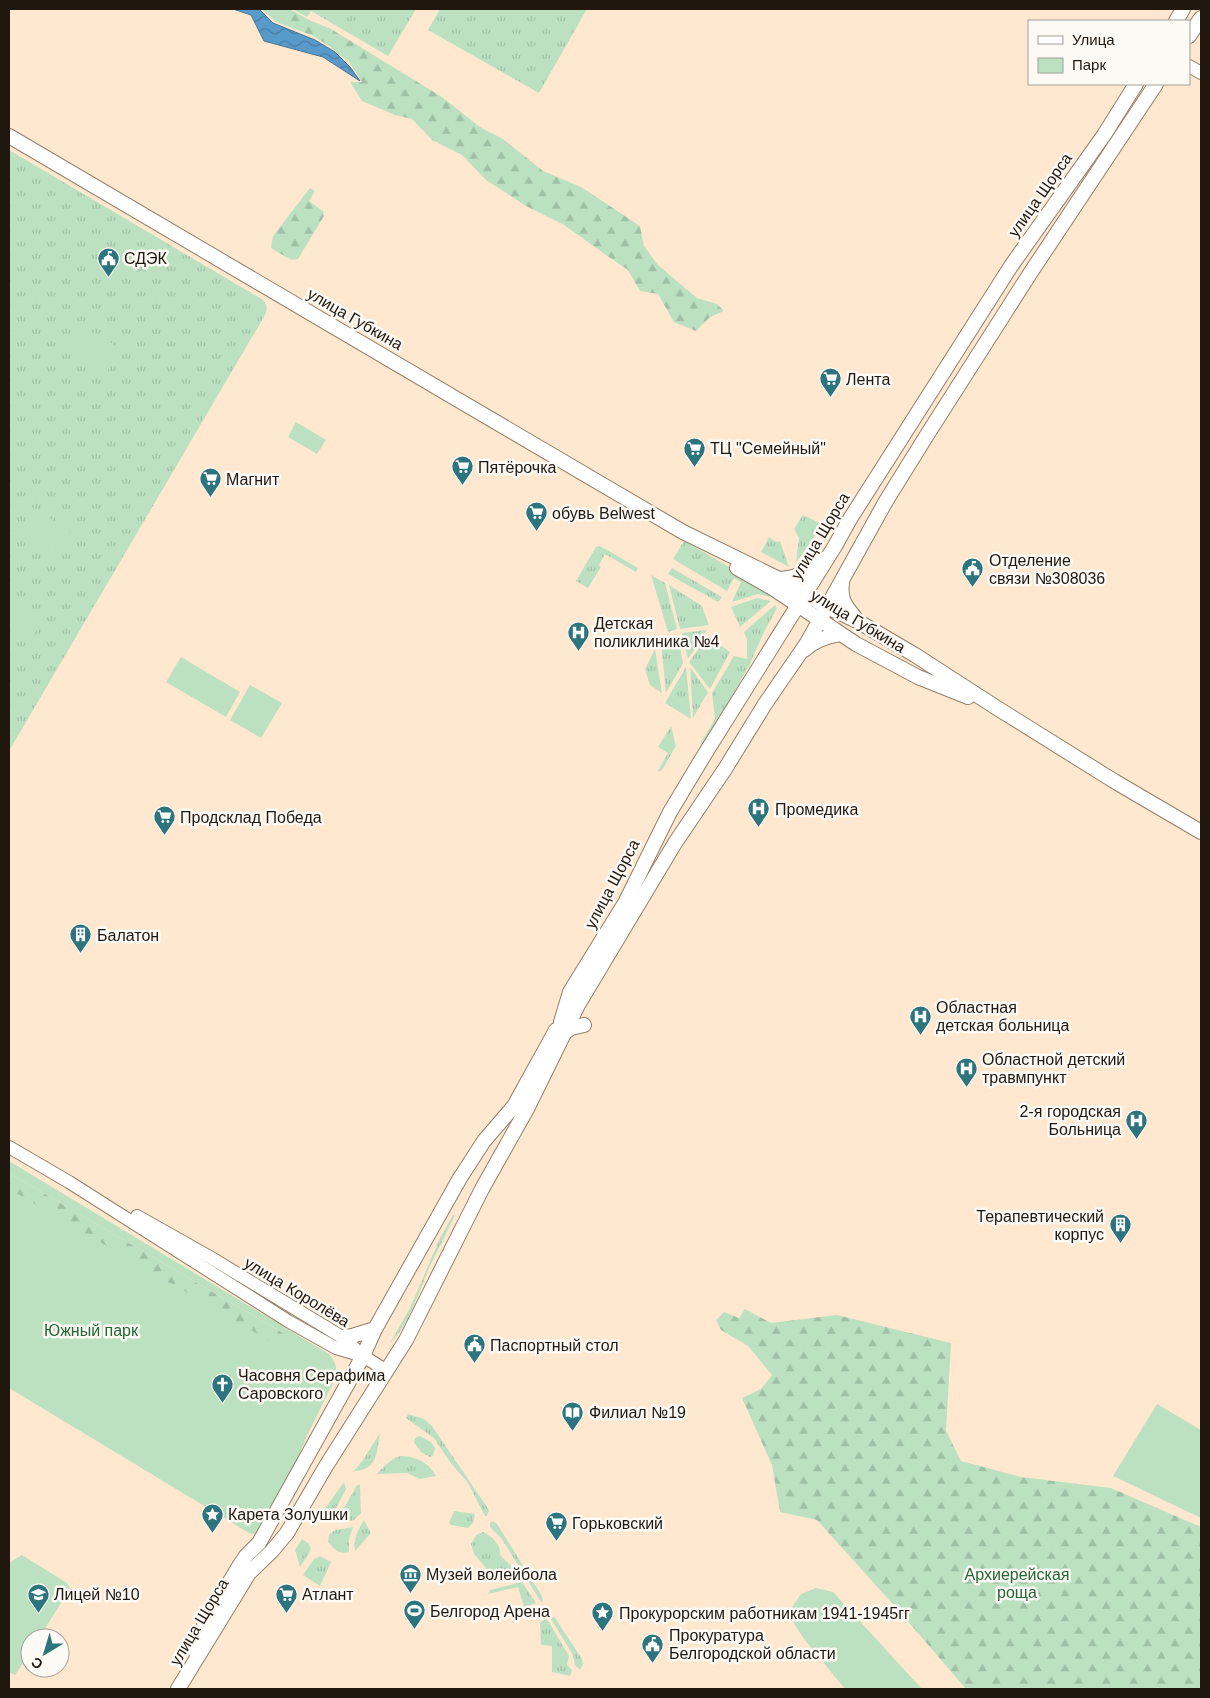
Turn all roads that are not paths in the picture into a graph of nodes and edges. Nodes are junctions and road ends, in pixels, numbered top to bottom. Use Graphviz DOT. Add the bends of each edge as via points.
graph roads {
  1 [pos="1184,9"];
  2 [pos="1201,18"];
  3 [pos="1177,20"];
  4 [pos="1190,34"];
  5 [pos="1190,67"];
  6 [pos="1201,73"];
  7 [pos="1135,85"];
  8 [pos="1155,85"];
  9 [pos="9,136"];
  10 [pos="683,532"];
  11 [pos="835,546"];
  12 [pos="779,579"];
  13 [pos="842,581"];
  14 [pos="801,600"];
  15 [pos="827,607"];
  16 [pos="820,621"];
  17 [pos="859,622"];
  18 [pos="840,634"];
  19 [pos="798,655"];
  20 [pos="997,708"];
  21 [pos="1201,832"];
  22 [pos="584,1025"];
  23 [pos="564,1027"];
  24 [pos="9,1147"];
  25 [pos="68,1182"];
  26 [pos="375,1329"];
  27 [pos="342,1337"];
  28 [pos="363,1356"];
  29 [pos="387,1371"];
  30 [pos="187,1675"];
  31 [pos="178,1689"];
  1 -- 3 [label="main road"];
  2 -- 4 [label="main road"];
  5 -- 6 [label="street"];
  7 -- 11 [label="main road, улица Щорса" via="1011,266"];
  8 -- 13 [label="main road, улица Щорса" via="927,435"];
  9 -- 10 [label="main road, улица Губкина"];
  10 -- 12 [label="main road, улица Губкина"];
  10 -- 14 [label="main road, улица Губкина" via="704,550 774,589"];
  11 -- 12 [label="main road" via="805,573"];
  11 -- 14 [label="main road, улица Щорса"];
  12 -- 14 [label="main road, улица Губкина"];
  13 -- 15 [label="main road, улица Щорса"];
  13 -- 17 [label="main road" via="842,601"];
  14 -- 15 [label="main road, улица Губкина"];
  14 -- 16 [label="main road, улица Губкина"];
  14 -- 23 [label="main road, улица Щорса" via="670,812 625,903 570,992"];
  15 -- 16 [label="main road, улица Щорса"];
  15 -- 17 [label="main road, улица Губкина"];
  16 -- 18 [label="main road, улица Губкина"];
  16 -- 19 [label="main road, улица Щорса"];
  17 -- 20 [label="main road, улица Губкина"];
  18 -- 19 [label="main road" via="813,642"];
  18 -- 20 [label="main road, улица Губкина" via="918,677"];
  19 -- 23 [label="main road, улица Щорса" via="675,843"];
  20 -- 21 [label="main road, улица Губкина"];
  22 -- 23 [label="main road"];
  23 -- 26 [label="main road, улица Щорса" via="514,1106 484,1141 460,1178"];
  23 -- 29 [label="main road, улица Щорса" via="528,1106"];
  24 -- 25 [label="street, улица Королёва"];
  25 -- 27 [label="street, улица Королёва" via="157,1227"];
  25 -- 28 [label="street, улица Королёва" via="288,1321 336,1348"];
  26 -- 27 [label="main road"];
  26 -- 28 [label="main road, улица Щорса"];
  27 -- 28 [label="street, улица Королёва"];
  28 -- 29 [label="street"];
  28 -- 30 [label="main road, улица Щорса" via="259,1543 242,1562 204,1623"];
  29 -- 30 [label="main road, улица Щорса" via="287,1533 249,1573"];
  30 -- 31 [label="main road, улица Щорса"];
}
